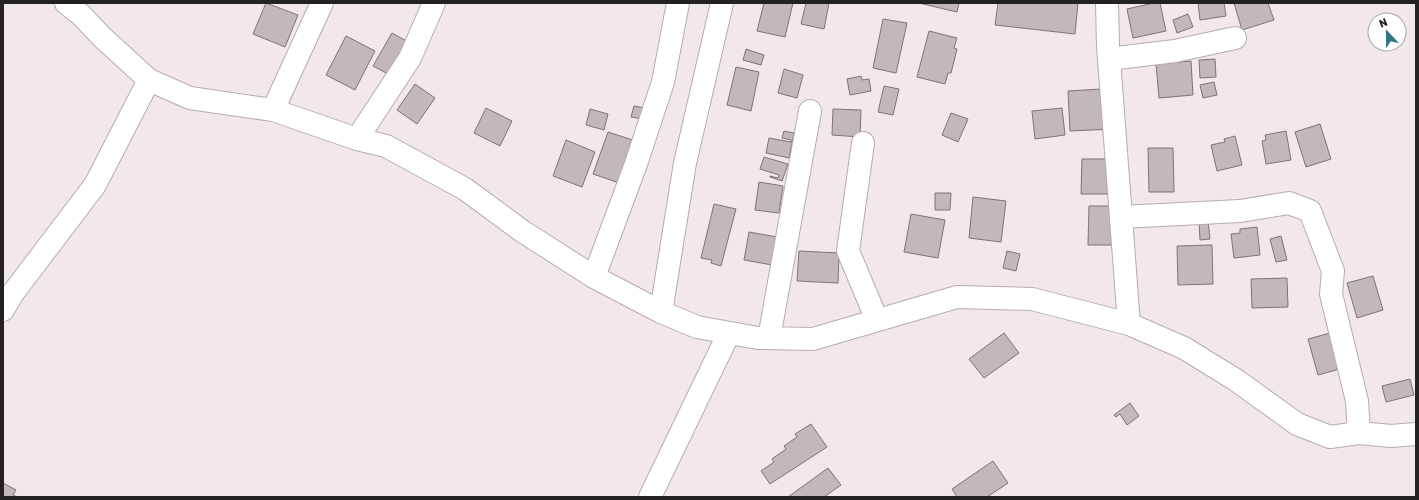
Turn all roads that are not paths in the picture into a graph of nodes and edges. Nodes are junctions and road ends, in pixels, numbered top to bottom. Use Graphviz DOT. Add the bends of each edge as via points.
graph roads {
  1 [pos="66,3"];
  2 [pos="322,3"];
  3 [pos="434,3"];
  4 [pos="678,3"];
  5 [pos="722,3"];
  6 [pos="1107,3"];
  7 [pos="90,11"];
  8 [pos="1235,38"];
  9 [pos="1109,59"];
  10 [pos="149,80"];
  11 [pos="273,110"];
  12 [pos="810,111"];
  13 [pos="357,139"];
  14 [pos="863,143"];
  15 [pos="1121,217"];
  16 [pos="594,277"];
  17 [pos="3,310"];
  18 [pos="661,312"];
  19 [pos="877,320"];
  20 [pos="1129,324"];
  21 [pos="729,333"];
  22 [pos="769,338"];
  23 [pos="1359,433"];
  24 [pos="1416,434"];
  25 [pos="650,497"];
  1 -- 7 [label="street"];
  2 -- 11 [label="street"];
  3 -- 13 [label="street" via="410,58"];
  4 -- 16 [label="street" via="663,82"];
  5 -- 18 [label="street" via="685,163"];
  6 -- 9 [label="street"];
  7 -- 10 [label="street" via="103,38"];
  8 -- 9 [label="street" via="1174,51"];
  9 -- 15 [label="street"];
  10 -- 11 [label="street" via="190,98"];
  10 -- 17 [label="street" via="95,186 13,293"];
  11 -- 13 [label="street"];
  12 -- 22 [label="street"];
  13 -- 16 [label="street" via="386,146 465,189"];
  14 -- 19 [label="street" via="848,251"];
  15 -- 20 [label="street"];
  15 -- 23 [label="street" via="1240,211 1289,203 1310,211 1333,271 1331,294 1357,401"];
  16 -- 18 [label="street"];
  18 -- 21 [label="street" via="697,327"];
  19 -- 20 [label="street" via="957,297 1032,300"];
  19 -- 22 [label="street" via="813,339"];
  20 -- 23 [label="street" via="1184,348 1236,380 1297,424 1330,437"];
  21 -- 22 [label="street"];
  21 -- 25 [label="street"];
  23 -- 24 [label="street" via="1391,436"];
}
